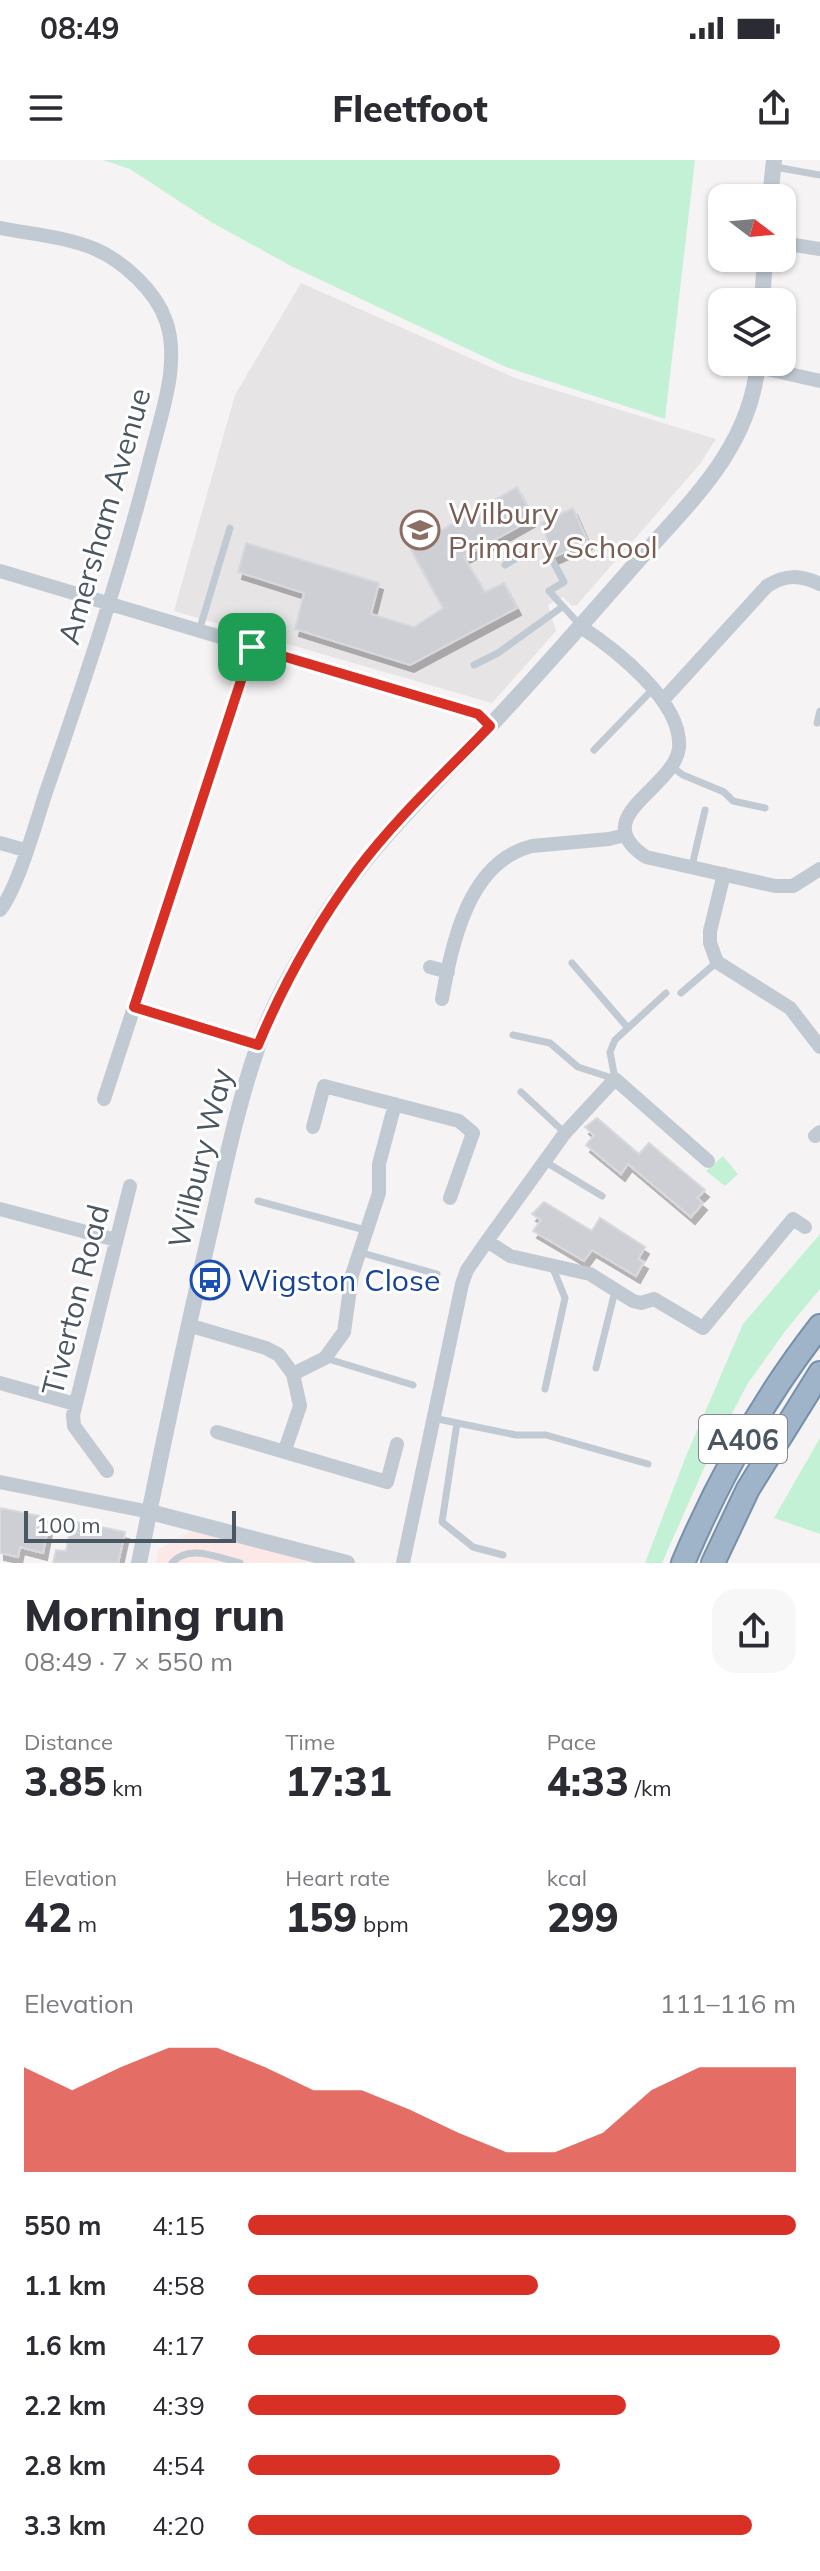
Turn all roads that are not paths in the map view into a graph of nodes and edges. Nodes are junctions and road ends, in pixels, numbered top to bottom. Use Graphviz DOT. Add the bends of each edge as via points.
graph roads {
  1 [pos="773,163"];
  2 [pos="820,175"];
  3 [pos="771,184"];
  4 [pos="0,219"];
  5 [pos="0,230"];
  6 [pos="796,245"];
  7 [pos="820,249"];
  8 [pos="796,375"];
  9 [pos="756,376"];
  10 [pos="820,381"];
  11 [pos="230,528"];
  12 [pos="505,565"];
  13 [pos="0,571"];
  14 [pos="820,584"];
  15 [pos="110,603"];
  16 [pos="562,607"];
  17 [pos="581,627"];
  18 [pos="199,631"];
  19 [pos="252,647"];
  20 [pos="474,665"];
  21 [pos="658,695"];
  22 [pos="820,711"];
  23 [pos="817,723"];
  24 [pos="490,726"];
  25 [pos="594,750"];
  26 [pos="671,766"];
  27 [pos="765,808"];
  28 [pos="705,810"];
  29 [pos="625,835"];
  30 [pos="0,843"];
  31 [pos="25,850"];
  32 [pos="692,866"];
  33 [pos="820,869"];
  34 [pos="724,874"];
  35 [pos="1,908"];
  36 [pos="717,962"];
  37 [pos="572,963"];
  38 [pos="430,967"];
  39 [pos="448,972"];
  40 [pos="666,993"];
  41 [pos="681,993"];
  42 [pos="442,999"];
  43 [pos="134,1007"];
  44 [pos="628,1028"];
  45 [pos="513,1035"];
  46 [pos="258,1045"];
  47 [pos="820,1047"];
  48 [pos="615,1079"];
  49 [pos="521,1092"];
  50 [pos="104,1099"];
  51 [pos="395,1104"];
  52 [pos="313,1127"];
  53 [pos="565,1133"];
  54 [pos="544,1161"];
  55 [pos="708,1161"];
  56 [pos="130,1186"];
  57 [pos="602,1196"];
  58 [pos="450,1198"];
  59 [pos="258,1201"];
  60 [pos="0,1209"];
  61 [pos="805,1227"];
  62 [pos="365,1230"];
  63 [pos="116,1240"];
  64 [pos="487,1241"];
  65 [pos="359,1252"];
  66 [pos="552,1266"];
  67 [pos="437,1274"];
  68 [pos="615,1291"];
  69 [pos="188,1325"];
  70 [pos="820,1326"];
  71 [pos="325,1358"];
  72 [pos="596,1368"];
  73 [pos="820,1373"];
  74 [pos="293,1374"];
  75 [pos="0,1383"];
  76 [pos="413,1385"];
  77 [pos="545,1389"];
  78 [pos="46,1395"];
  79 [pos="75,1404"];
  80 [pos="433,1418"];
  81 [pos="457,1423"];
  82 [pos="74,1426"];
  83 [pos="217,1432"];
  84 [pos="397,1444"];
  85 [pos="285,1450"];
  86 [pos="648,1464"];
  87 [pos="107,1471"];
  88 [pos="0,1482"];
  89 [pos="150,1512"];
  90 [pos="503,1555"];
  91 [pos="139,1563"];
  92 [pos="172,1563"];
  93 [pos="240,1563"];
  94 [pos="347,1563"];
  95 [pos="403,1563"];
  96 [pos="683,1563"];
  97 [pos="713,1563"];
  1 -- 2 [label="lane"];
  1 -- 3 [label="street"];
  4 -- 5 [label="street"];
  5 -- 15 [label="street, Amersham Avenue" via="97,250 136,278 166,321 172,351 168,389"];
  6 -- 7 [label="street"];
  8 -- 10 [label="street"];
  9 -- 17 [label="street, Wilbury Way" via="747,417 722,463"];
  11 -- 18 [label="lane"];
  12 -- 16 [label="lane" via="543,543 564,582 549,591"];
  13 -- 15 [label="street"];
  14 -- 21 [label="street" via="791,576 767,586"];
  15 -- 18 [label="street"];
  15 -- 31 [label="street, Amersham Avenue"];
  16 -- 17 [label="lane"];
  16 -- 20 [label="lane"];
  17 -- 21 [label="street"];
  17 -- 24 [label="street, Wilbury Way"];
  18 -- 19 [label="street"];
  19 -- 24 [label="street" via="478,714"];
  19 -- 43 [label="street"];
  21 -- 25 [label="lane"];
  21 -- 26 [label="street" via="678,733 679,750"];
  22 -- 23 [label="lane"];
  24 -- 46 [label="street, Wilbury Way" via="359,868 290,976"];
  26 -- 27 [label="lane" via="733,801"];
  26 -- 29 [label="street" via="628,817"];
  28 -- 32 [label="lane"];
  29 -- 32 [label="street" via="646,857"];
  29 -- 39 [label="street" via="532,853 522,848 501,862 476,889"];
  30 -- 31 [label="street"];
  31 -- 35 [label="street, Amersham Avenue"];
  32 -- 34 [label="street"];
  33 -- 34 [label="street" via="786,887"];
  34 -- 36 [label="street" via="710,931"];
  36 -- 41 [label="lane"];
  36 -- 47 [label="street" via="790,1008"];
  37 -- 44 [label="lane"];
  38 -- 39 [label="street"];
  39 -- 42 [label="street"];
  40 -- 44 [label="lane"];
  43 -- 46 [label="street"];
  43 -- 50 [label="street"];
  44 -- 48 [label="lane" via="610,1052"];
  45 -- 48 [label="lane" via="550,1043 578,1067"];
  46 -- 69 [label="street, Wilbury Way"];
  48 -- 53 [label="street"];
  48 -- 55 [label="street"];
  49 -- 53 [label="lane"];
  51 -- 52 [label="street" via="324,1086"];
  51 -- 58 [label="street" via="459,1121 473,1133"];
  51 -- 62 [label="street" via="379,1164 379,1193"];
  53 -- 54 [label="street"];
  54 -- 57 [label="lane"];
  54 -- 64 [label="street"];
  56 -- 63 [label="street, Tiverton Road"];
  59 -- 62 [label="lane"];
  60 -- 63 [label="street"];
  61 -- 68 [label="street" via="793,1219 703,1328 654,1299 641,1303"];
  62 -- 65 [label="street"];
  63 -- 79 [label="street, Tiverton Road"];
  64 -- 66 [label="street" via="510,1256"];
  64 -- 80 [label="street" via="462,1284"];
  65 -- 67 [label="lane"];
  65 -- 71 [label="street" via="344,1332"];
  66 -- 68 [label="street" via="590,1274"];
  66 -- 77 [label="lane" via="565,1298"];
  68 -- 72 [label="lane"];
  69 -- 74 [label="street" via="266,1348"];
  69 -- 89 [label="street, Wilbury Way"];
  70 -- 96 [label="highway, A406" via="725,1470"];
  71 -- 74 [label="street"];
  71 -- 76 [label="lane"];
  73 -- 97 [label="highway, A406" via="748,1489"];
  74 -- 85 [label="street" via="300,1406"];
  75 -- 78 [label="street"];
  78 -- 79 [label="street"];
  78 -- 82 [label="street, Tiverton Road"];
  79 -- 82 [label="street, Tiverton Road"];
  80 -- 81 [label="lane"];
  80 -- 95 [label="street"];
  81 -- 86 [label="lane" via="527,1437 546,1435"];
  81 -- 90 [label="lane" via="442,1522 473,1547"];
  82 -- 87 [label="street, Tiverton Road"];
  83 -- 85 [label="street"];
  84 -- 85 [label="street" via="387,1482"];
  88 -- 89 [label="street"];
  89 -- 91 [label="street, Wilbury Way"];
  89 -- 94 [label="street"];
  92 -- 93 [label="lane" via="189,1552"];
}
